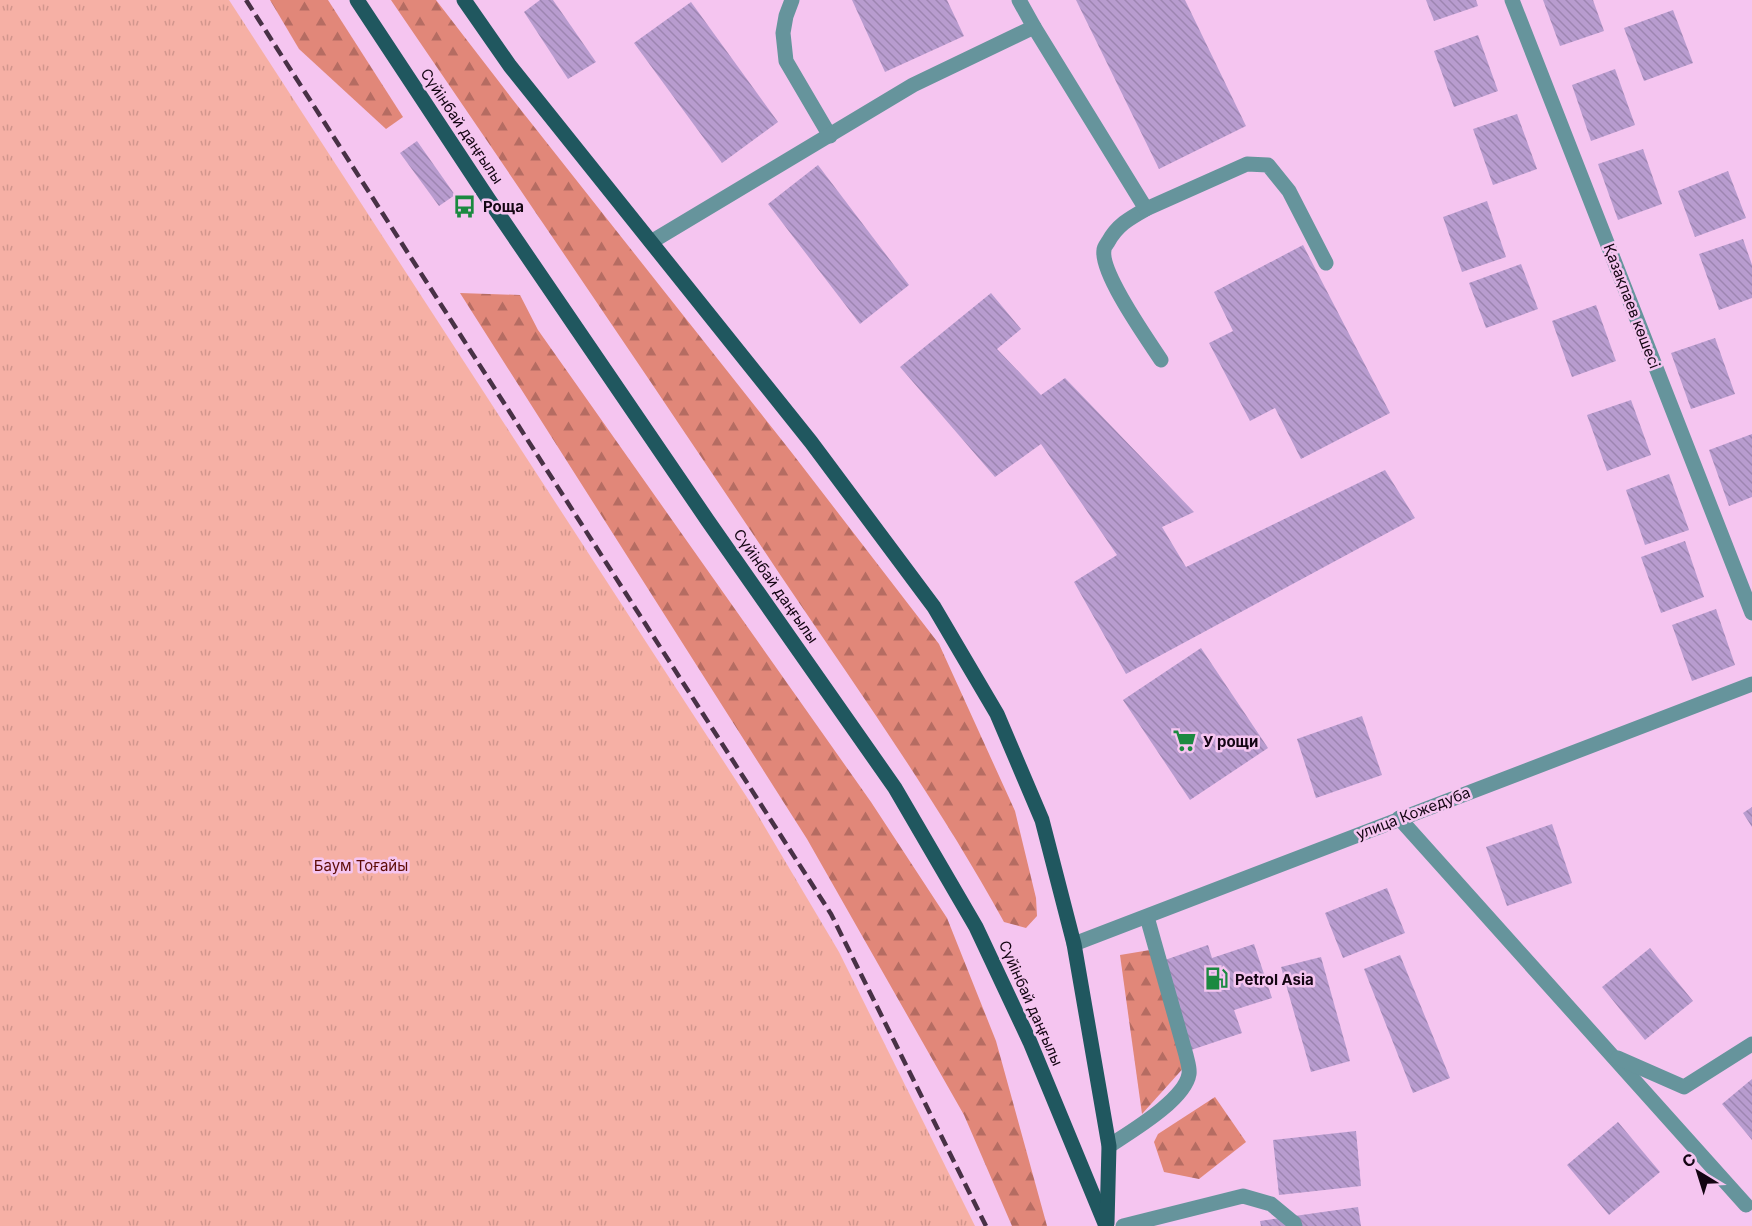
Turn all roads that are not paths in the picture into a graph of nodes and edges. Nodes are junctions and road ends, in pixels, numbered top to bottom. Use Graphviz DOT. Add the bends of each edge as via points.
graph roads {
  1 [pos="357,0"];
  2 [pos="464,0"];
  3 [pos="792,0"];
  4 [pos="1019,0"];
  5 [pos="1512,0"];
  6 [pos="1034,27"];
  7 [pos="830,136"];
  8 [pos="1146,209"];
  9 [pos="651,242"];
  10 [pos="1326,263"];
  11 [pos="1161,360"];
  12 [pos="1752,613"];
  13 [pos="1752,684"];
  14 [pos="1399,819"];
  15 [pos="1147,917"];
  16 [pos="1074,944"];
  17 [pos="1752,1044"];
  18 [pos="1612,1055"];
  19 [pos="1109,1146"];
  20 [pos="1746,1205"];
  21 [pos="1107,1226"];
  22 [pos="1122,1226"];
  23 [pos="1295,1226"];
  1 -- 21 [label="main road, Сүйінбай даңғылы" via="695,502 896,788 976,927 1030,1042"];
  2 -- 9 [label="main road, Сүйінбай даңғылы" via="510,66"];
  3 -- 7 [label="street" via="783,33 786,61"];
  4 -- 6 [label="street"];
  5 -- 12 [label="street, Қазақпаев көшесі"];
  6 -- 7 [label="street" via="913,86"];
  6 -- 8 [label="street"];
  7 -- 9 [label="street"];
  8 -- 10 [label="street" via="1247,164 1268,165 1289,191"];
  8 -- 11 [label="street" via="1122,223 1104,250 1108,271 1127,308"];
  9 -- 16 [label="main road, Сүйінбай даңғылы" via="811,442 934,607 997,714 1042,820"];
  13 -- 14 [label="street, улица Кожедуба"];
  14 -- 15 [label="street, улица Кожедуба"];
  14 -- 18 [label="street"];
  15 -- 16 [label="street, улица Кожедуба"];
  15 -- 19 [label="street" via="1189,1073 1184,1086 1163,1110"];
  16 -- 19 [label="main road, Сүйінбай даңғылы"];
  17 -- 18 [label="street" via="1684,1087"];
  18 -- 20 [label="street"];
  19 -- 21 [label="main road, Сүйінбай даңғылы"];
  22 -- 23 [label="street" via="1244,1196 1271,1204"];
}
